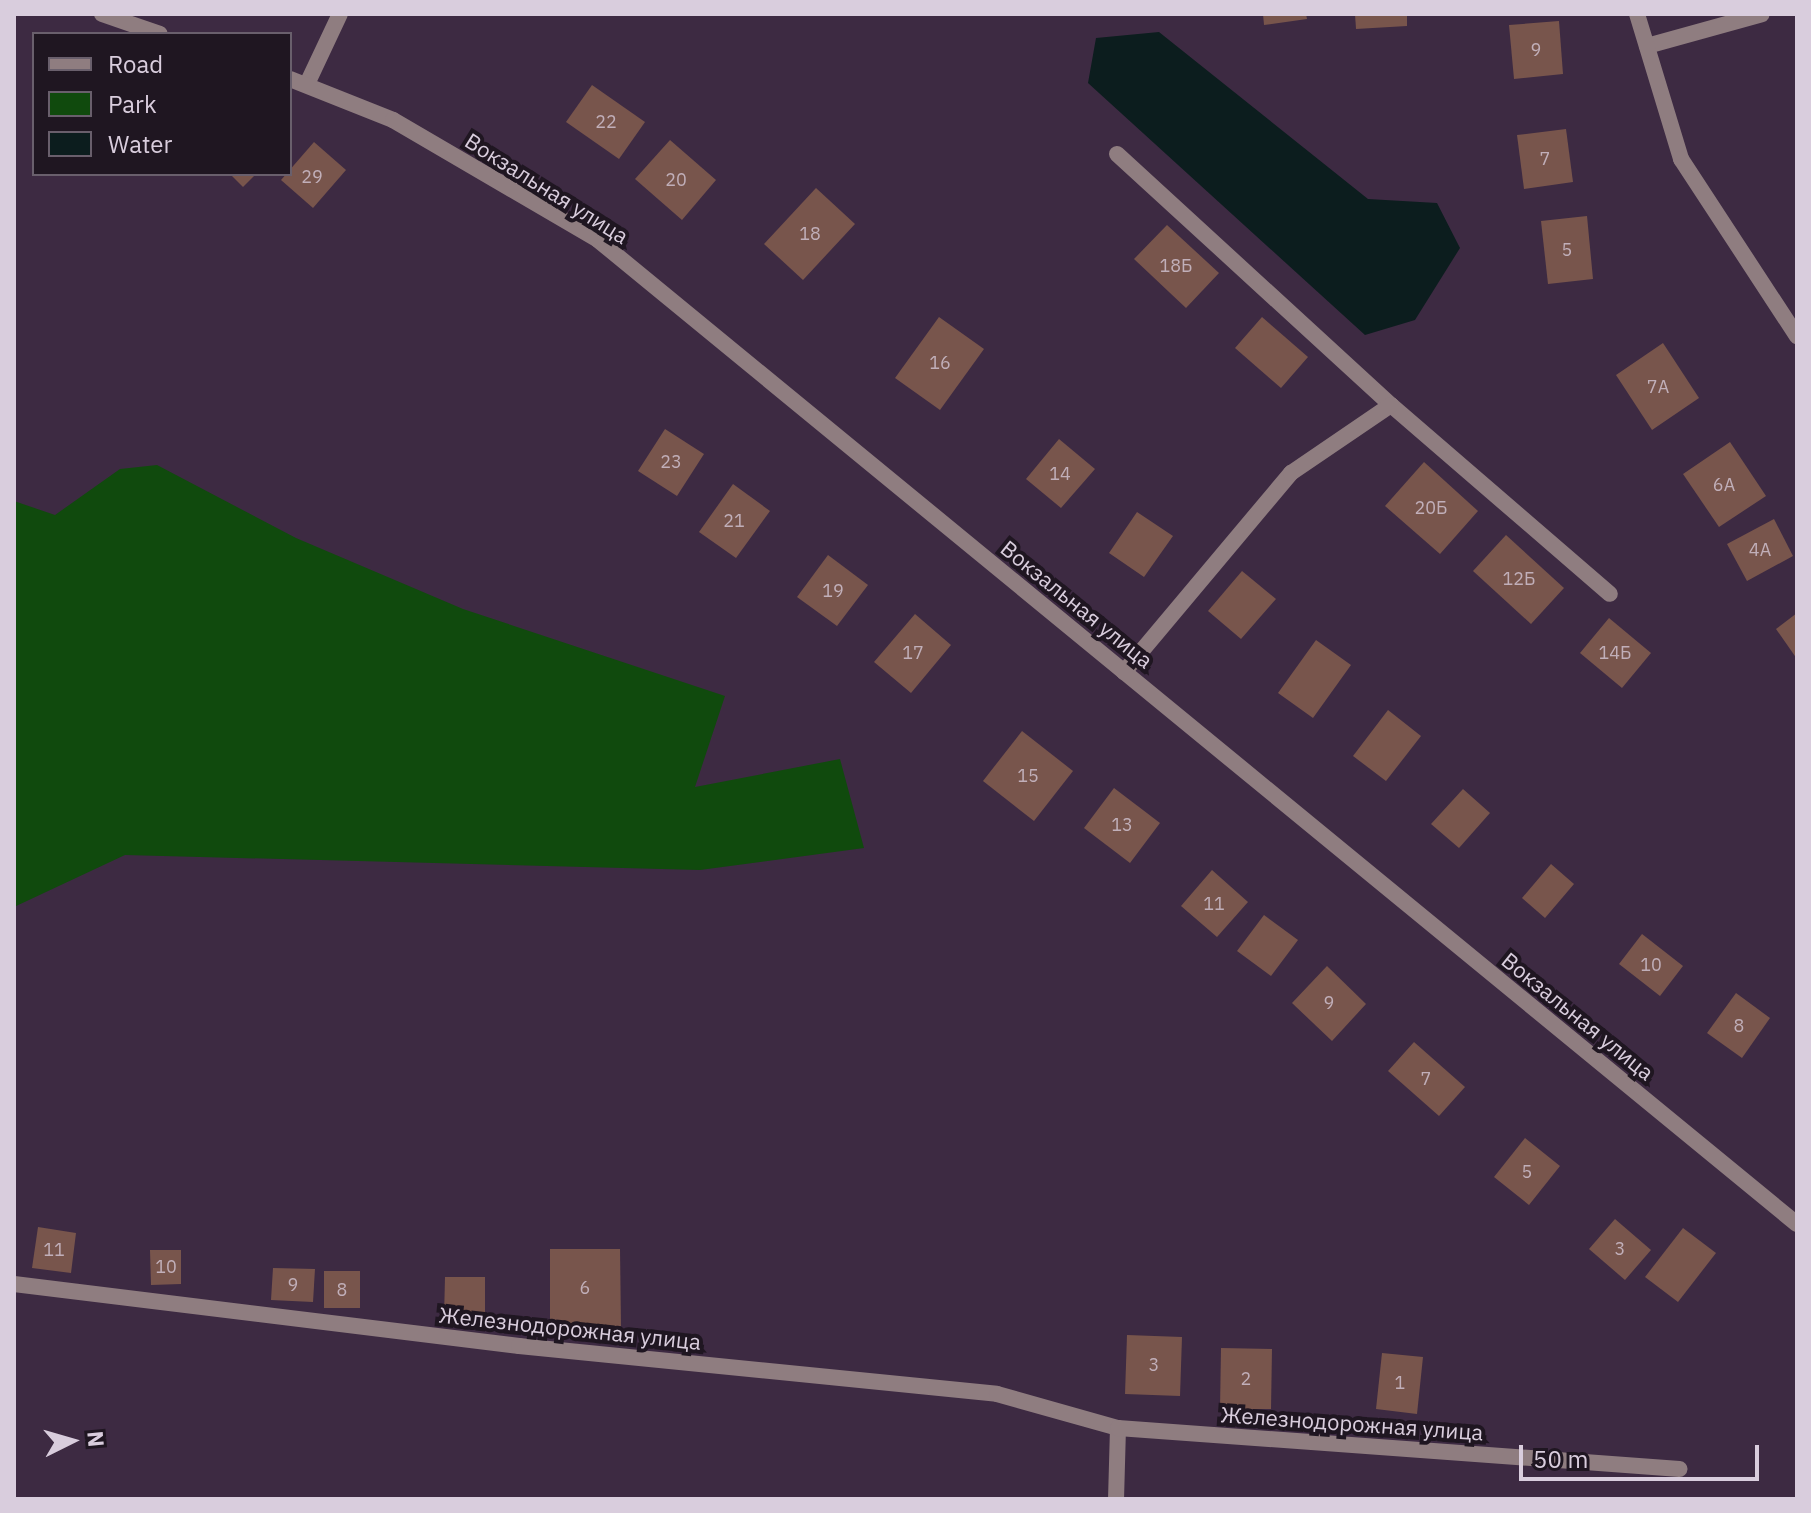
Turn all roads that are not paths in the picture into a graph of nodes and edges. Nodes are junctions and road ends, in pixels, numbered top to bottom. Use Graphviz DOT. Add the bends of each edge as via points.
graph roads {
  1 [pos="102,14"];
  2 [pos="340,14"];
  3 [pos="1637,14"];
  4 [pos="1762,14"];
  5 [pos="154,32"];
  6 [pos="1647,46"];
  7 [pos="292,80"];
  8 [pos="307,84"];
  9 [pos="1117,154"];
  10 [pos="1797,336"];
  11 [pos="1391,405"];
  12 [pos="1610,594"];
  13 [pos="1124,672"];
  14 [pos="1797,1224"];
  15 [pos="14,1284"];
  16 [pos="1118,1428"];
  17 [pos="1680,1469"];
  18 [pos="1116,1499"];
  1 -- 5 [label="street"];
  2 -- 8 [label="street"];
  3 -- 6 [label="street"];
  4 -- 6 [label="street"];
  6 -- 10 [label="street" via="1681,159"];
  7 -- 8 [label="street, Вокзальная улица"];
  8 -- 13 [label="street, Вокзальная улица" via="393,120 598,240"];
  9 -- 11 [label="street"];
  11 -- 12 [label="street"];
  11 -- 13 [label="street" via="1291,473"];
  13 -- 14 [label="street, Вокзальная улица"];
  15 -- 16 [label="street, Железнодорожная улица" via="519,1346 997,1394"];
  16 -- 17 [label="street, Железнодорожная улица"];
  16 -- 18 [label="street"];
}
